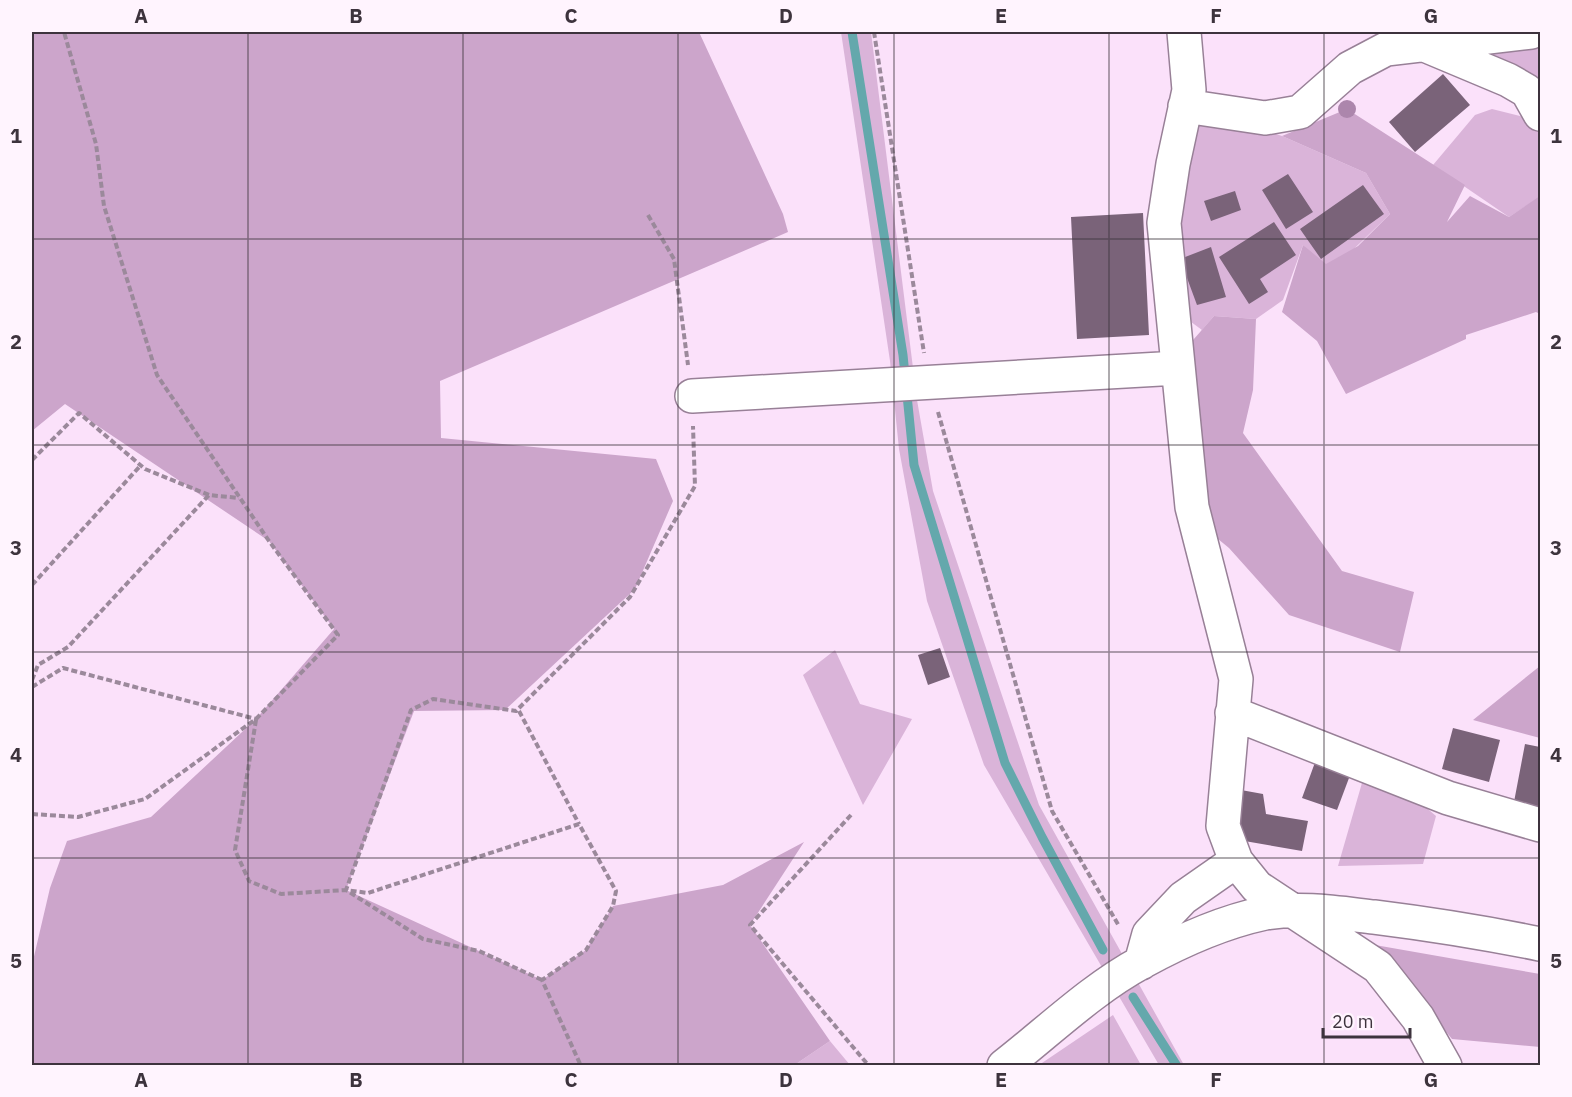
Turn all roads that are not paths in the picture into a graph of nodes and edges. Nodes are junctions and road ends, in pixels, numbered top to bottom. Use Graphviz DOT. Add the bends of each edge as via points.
graph roads {
  1 [pos="1184,32"];
  2 [pos="1532,32"];
  3 [pos="1419,41"];
  4 [pos="1536,95"];
  5 [pos="1185,106"];
  6 [pos="1178,368"];
  7 [pos="692,396"];
  8 [pos="1232,713"];
  9 [pos="1540,825"];
  10 [pos="1236,861"];
  11 [pos="1292,910"];
  12 [pos="1540,945"];
  13 [pos="1141,963"];
  14 [pos="1004,1065"];
  15 [pos="1445,1065"];
  1 -- 5 [label="street" via="1189,90"];
  2 -- 3 [label="street"];
  3 -- 4 [label="street"];
  3 -- 5 [label="street" via="1386,49 1350,68 1300,112 1264,118"];
  5 -- 6 [label="street" via="1164,223"];
  6 -- 7 [label="street"];
  6 -- 8 [label="street" via="1192,507 1236,679"];
  8 -- 9 [label="street" via="1448,798"];
  8 -- 10 [label="street" via="1223,826"];
  10 -- 11 [label="street" via="1257,887"];
  10 -- 13 [label="street" via="1183,898 1149,934"];
  11 -- 12 [label="street" via="1420,922"];
  11 -- 13 [label="street" via="1204,932"];
  11 -- 15 [label="street" via="1378,967 1418,1018"];
  13 -- 14 [label="street"];
}
